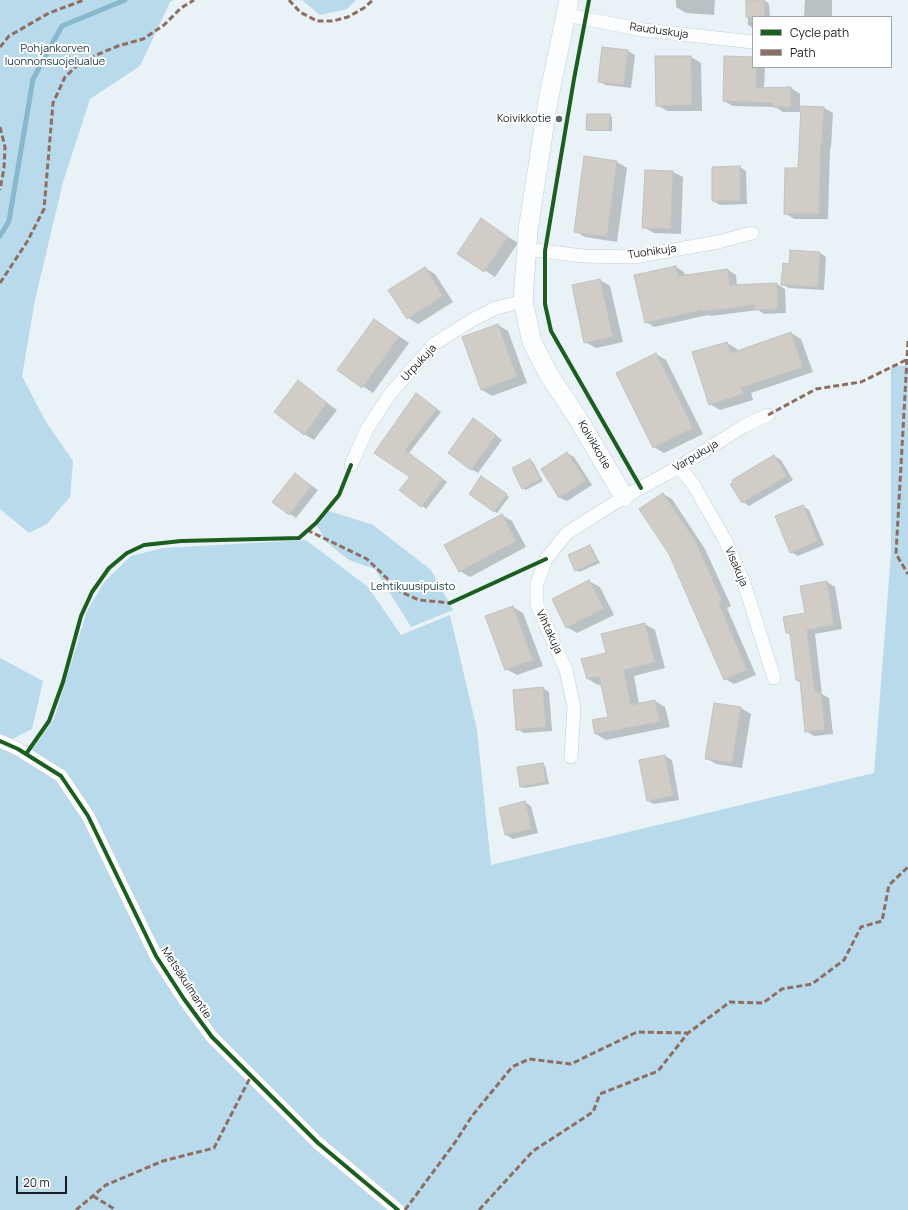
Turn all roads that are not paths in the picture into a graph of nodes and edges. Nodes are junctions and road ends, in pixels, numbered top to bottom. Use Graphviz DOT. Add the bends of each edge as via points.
graph roads {
  1 [pos="568,8"];
  2 [pos="752,42"];
  3 [pos="752,233"];
  4 [pos="526,249"];
  5 [pos="523,301"];
  6 [pos="768,415"];
  7 [pos="351,465"];
  8 [pos="679,467"];
  9 [pos="624,497"];
  10 [pos="774,678"];
  11 [pos="0,740"];
  12 [pos="571,757"];
  13 [pos="398,1210"];
  1 -- 2 [label="street, Rauduskuja" via="644,30"];
  1 -- 4 [label="street, Koivikkotie" via="548,101"];
  3 -- 4 [label="street, Tuohikuja" via="718,242 634,257 583,256"];
  4 -- 5 [label="street, Koivikkotie"];
  5 -- 7 [label="street, Urpukuja" via="496,308 474,318 434,344 390,394 367,429"];
  5 -- 9 [label="street, Koivikkotie" via="532,342 542,362"];
  6 -- 8 [label="street, Varpukuja" via="744,426"];
  8 -- 9 [label="street, Varpukuja"];
  8 -- 10 [label="street, Visakuja" via="693,484 725,540 741,576"];
  9 -- 12 [label="street, Vihtakuja" via="567,533 546,559 537,584 537,605 566,670 574,707"];
  11 -- 13 [label="street, Metsäkulmantie" via="60,776 88,816 156,956 212,1037 318,1143"];
}
